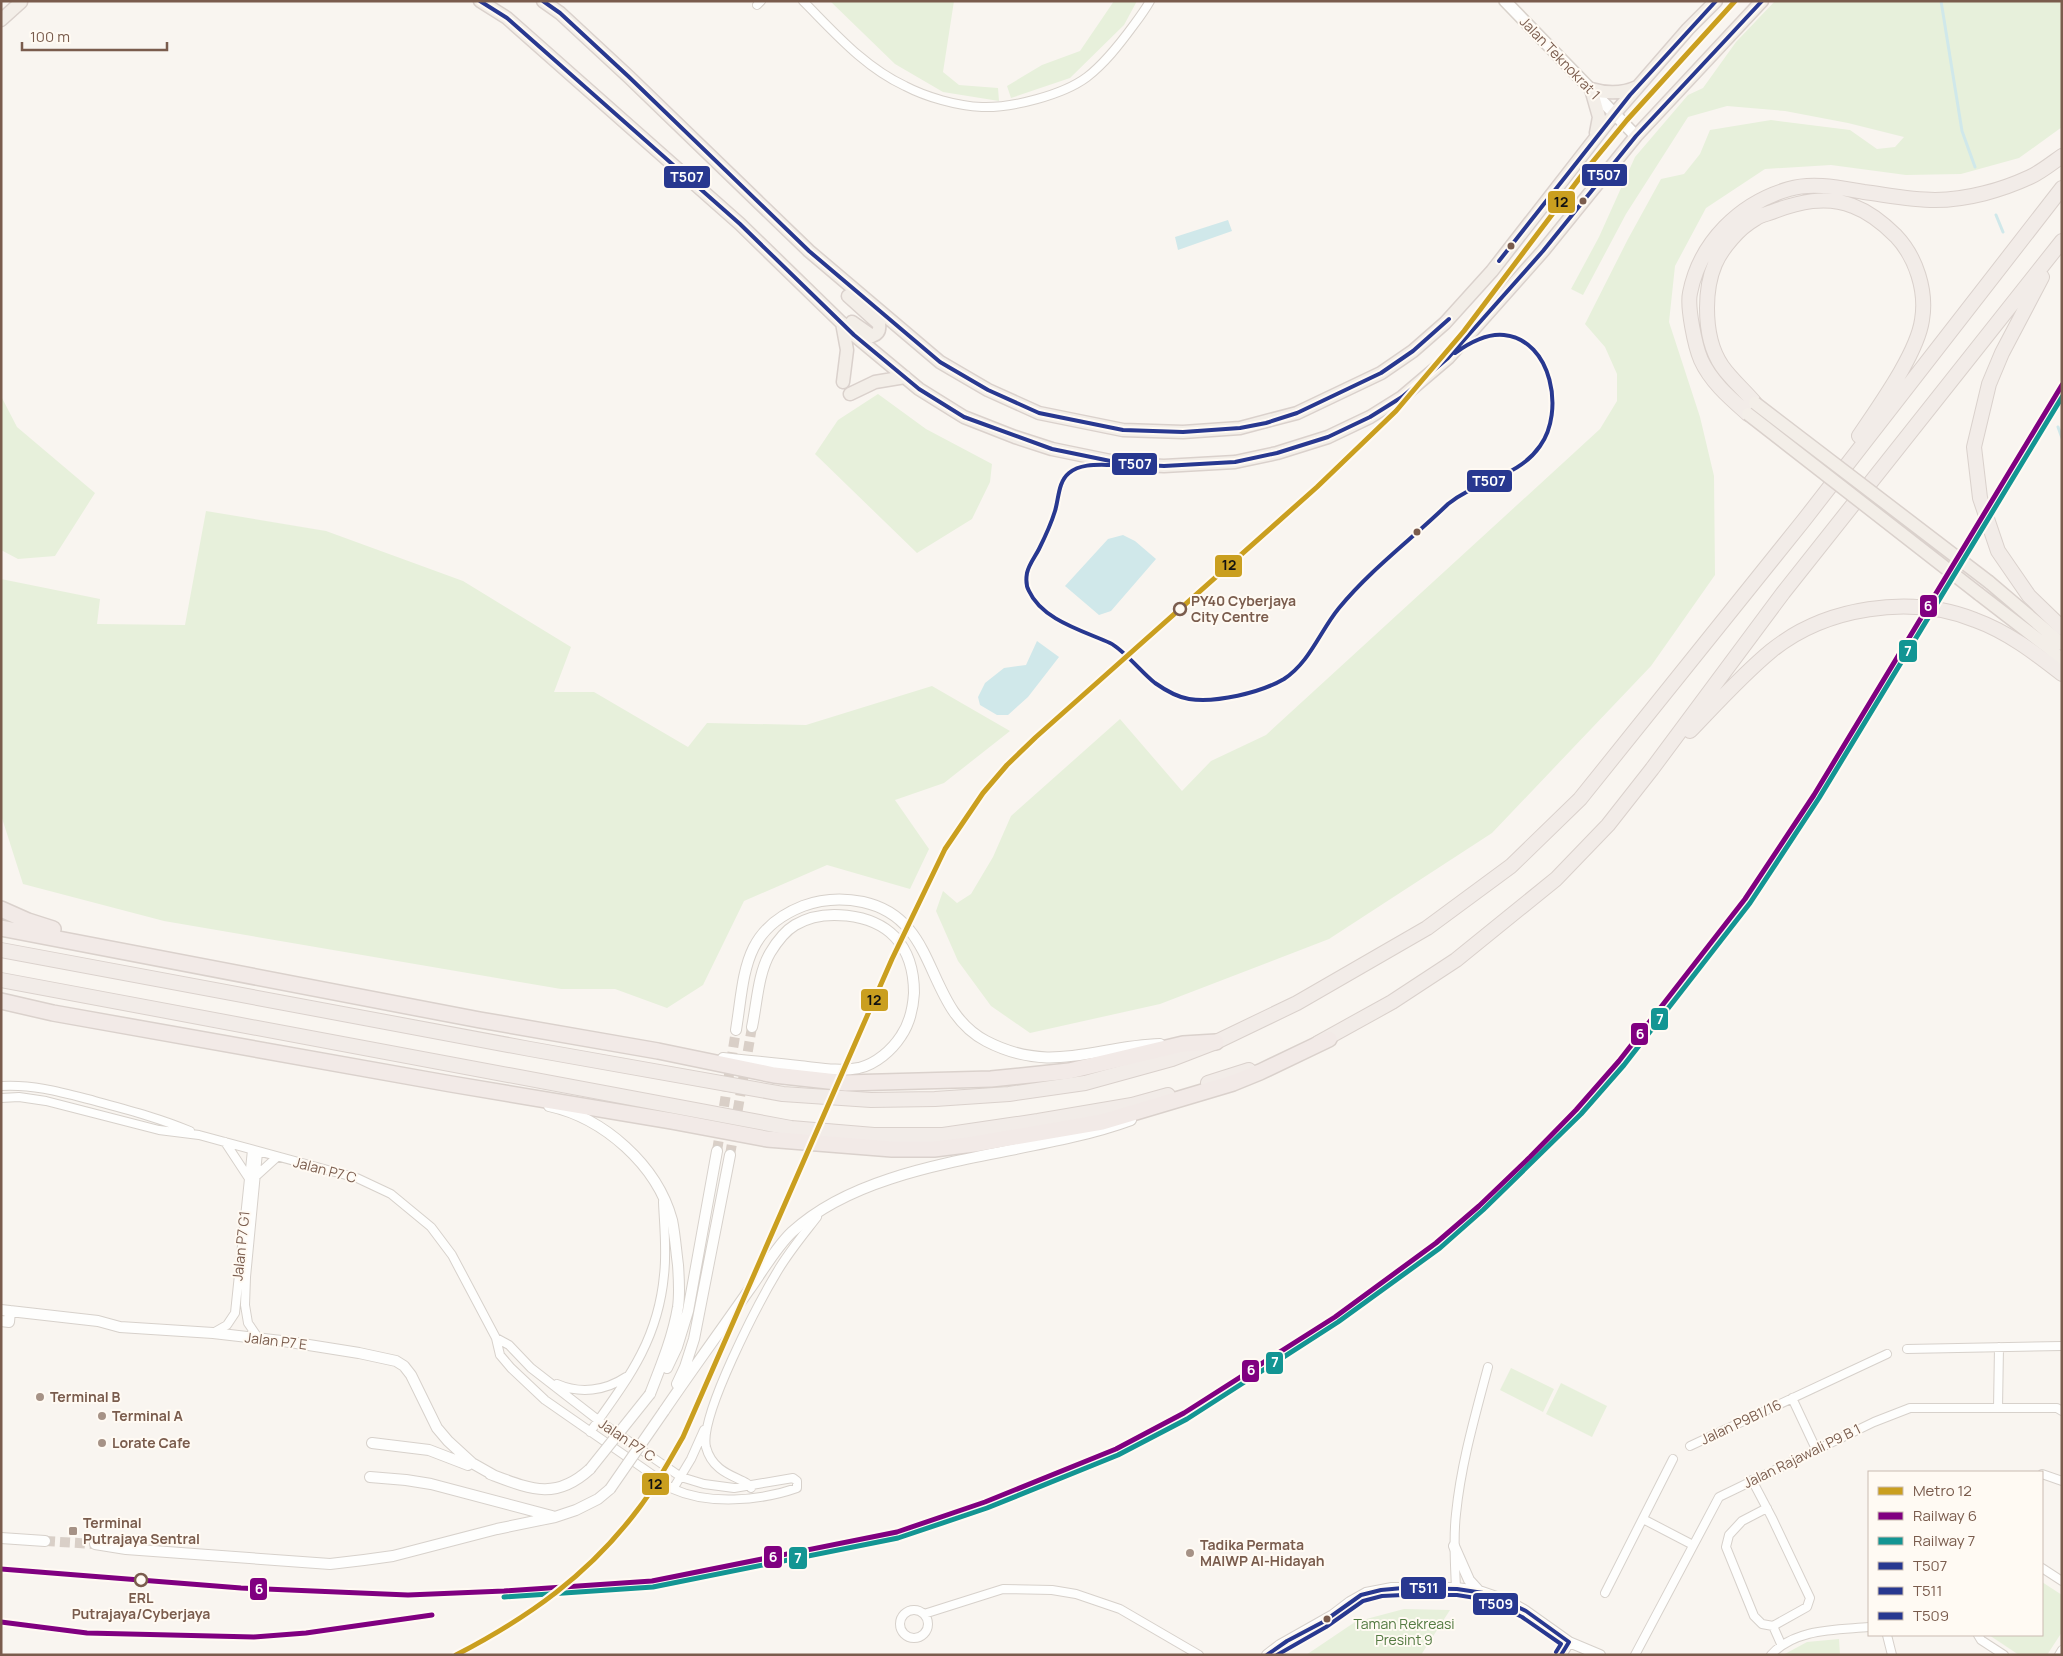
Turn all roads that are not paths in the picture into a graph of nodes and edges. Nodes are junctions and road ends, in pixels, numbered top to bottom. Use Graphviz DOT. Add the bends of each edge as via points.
graph roads {
  1 [pos="480,1"];
  2 [pos="543,1"];
  3 [pos="803,1"];
  4 [pos="1150,1"];
  5 [pos="1505,1"];
  6 [pos="1716,1"];
  7 [pos="1762,1"];
  8 [pos="23,2"];
  9 [pos="1,7"];
  10 [pos="1,20"];
  11 [pos="1638,87"];
  12 [pos="1591,89"];
  13 [pos="1615,113"];
  14 [pos="1595,136"];
  15 [pos="1636,136"];
  16 [pos="2062,156"];
  17 [pos="2062,188"];
  18 [pos="2062,242"];
  19 [pos="809,251"];
  20 [pos="793,275"];
  21 [pos="842,324"];
  22 [pos="905,377"];
  23 [pos="843,382"];
  24 [pos="850,394"];
  25 [pos="1751,408"];
  26 [pos="1804,520"];
  27 [pos="2062,628"];
  28 [pos="2062,644"];
  29 [pos="2062,660"];
  30 [pos="2062,674"];
  31 [pos="1652,770"];
  32 [pos="1,909"];
  33 [pos="1,928"];
  34 [pos="1,950"];
  35 [pos="146,954"];
  36 [pos="1,980"];
  37 [pos="1,1001"];
  38 [pos="1,1012"];
  39 [pos="54,1013"];
  40 [pos="752,1027"];
  41 [pos="736,1030"];
  42 [pos="1329,1039"];
  43 [pos="1216,1042"];
  44 [pos="1183,1044"];
  45 [pos="658,1051"];
  46 [pos="1233,1083"];
  47 [pos="451,1084"];
  48 [pos="1,1086"];
  49 [pos="1,1098"];
  50 [pos="199,1135"];
  51 [pos="225,1142"];
  52 [pos="255,1151"];
  53 [pos="716,1151"];
  54 [pos="730,1154"];
  55 [pos="277,1157"];
  56 [pos="252,1177"];
  57 [pos="663,1198"];
  58 [pos="823,1210"];
  59 [pos="6,1316"];
  60 [pos="213,1333"];
  61 [pos="496,1338"];
  62 [pos="259,1339"];
  63 [pos="2062,1346"];
  64 [pos="1999,1347"];
  65 [pos="1907,1348"];
  66 [pos="1887,1354"];
  67 [pos="1488,1367"];
  68 [pos="634,1368"];
  69 [pos="548,1380"];
  70 [pos="650,1394"];
  71 [pos="1792,1398"];
  72 [pos="1998,1408"];
  73 [pos="664,1411"];
  74 [pos="2062,1411"];
  75 [pos="711,1412"];
  76 [pos="598,1420"];
  77 [pos="590,1432"];
  78 [pos="372,1443"];
  79 [pos="1690,1446"];
  80 [pos="1816,1449"];
  81 [pos="1673,1459"];
  82 [pos="2043,1474"];
  83 [pos="495,1476"];
  84 [pos="370,1477"];
  85 [pos="681,1477"];
  86 [pos="1752,1480"];
  87 [pos="2062,1481"];
  88 [pos="751,1486"];
  89 [pos="673,1489"];
  90 [pos="751,1498"];
  91 [pos="1767,1508"];
  92 [pos="555,1517"];
  93 [pos="1642,1519"];
  94 [pos="1,1538"];
  95 [pos="45,1541"];
  96 [pos="95,1544"];
  97 [pos="1694,1545"];
  98 [pos="1454,1546"];
  99 [pos="2043,1569"];
  100 [pos="2062,1581"];
  101 [pos="1456,1588"];
  102 [pos="1479,1591"];
  103 [pos="1605,1593"];
  104 [pos="924,1614"];
  105 [pos="1773,1626"];
  106 [pos="1868,1627"];
  107 [pos="1887,1636"];
  108 [pos="1979,1636"];
  109 [pos="1569,1642"];
  110 [pos="1781,1644"];
  111 [pos="2062,1650"];
  112 [pos="1199,1655"];
  113 [pos="1267,1655"];
  114 [pos="1561,1655"];
  115 [pos="1600,1655"];
  116 [pos="1635,1655"];
  117 [pos="1772,1655"];
  118 [pos="1892,1655"];
  119 [pos="2004,1655"];
  120 [pos="2059,1655"];
  1 -- 20 [label="main road" via="507,18 740,224"];
  2 -- 19 [label="main road" via="629,76"];
  3 -- 4 [label="street" via="873,68 927,96 981,107 1006,105 1046,95 1087,77 1109,58"];
  5 -- 12 [label="main road, Jalan Teknokrat 1"];
  6 -- 11 [label="main road"];
  7 -- 15 [label="main road"];
  8 -- 9 [label="main road"];
  8 -- 10 [label="main road"];
  11 -- 12 [label="main road" via="1614,93"];
  11 -- 13 [label="main road"];
  12 -- 13 [label="main road, Jalan Teknokrat 1"];
  12 -- 14 [label="main road" via="1599,118"];
  13 -- 14 [label="main road"];
  13 -- 15 [label="main road, Jalan Teknokrat 1"];
  14 -- 19 [label="main road" via="1492,271 1445,324 1413,351 1381,373 1297,413 1240,428 1183,432 1123,430 1039,413 988,390 940,362"];
  15 -- 22 [label="main road" via="1543,251 1448,358 1402,397 1328,437 1236,462 1164,466 1125,464 1052,449 973,421"];
  16 -- 25 [label="highway" via="2032,177 1994,191 1936,200 1817,185 1790,188 1757,201 1728,223 1704,255 1690,294 1693,332 1701,360 1717,386"];
  17 -- 26 [label="highway"];
  18 -- 27 [label="highway" via="2002,353 1989,384 1974,446 1980,498 1998,551 2029,596"];
  18 -- 31 [label="highway" via="1783,593"];
  19 -- 20 [label="main road" via="818,268 879,324 878,332 872,336 863,331 807,282"];
  20 -- 21 [label="main road"];
  21 -- 22 [label="main road"];
  21 -- 23 [label="main road" via="847,350"];
  22 -- 24 [label="main road" via="875,382"];
  25 -- 26 [label="highway" via="1722,366 1707,323 1707,293 1715,264 1733,238 1755,218 1798,202 1835,201 1868,213 1888,227 1906,246 1924,296 1922,321 1896,380"];
  25 -- 28 [label="main road, bridge" via="1989,582"];
  25 -- 29 [label="main road, bridge"];
  26 -- 43 [label="highway" via="1580,799 1511,866 1427,928 1297,1003"];
  30 -- 31 [label="highway" via="2020,642 1976,620 1949,612 1915,607 1843,614 1808,627 1772,651"];
  31 -- 42 [label="highway" via="1608,825 1556,879 1456,960"];
  32 -- 35 [label="highway" via="44,926"];
  33 -- 35 [label="highway"];
  34 -- 43 [label="highway" via="727,1085 818,1097 935,1099 1049,1089 1132,1071"];
  35 -- 45 [label="highway" via="480,1020"];
  36 -- 42 [label="highway" via="702,1113 791,1128 874,1136 943,1135 1132,1104 1264,1065"];
  37 -- 39 [label="highway"];
  38 -- 39 [label="highway"];
  39 -- 47 [label="highway"];
  40 -- 45 [label="street" via="768,958 781,938 800,923 818,917 858,918 884,928 894,936 908,957 914,989 910,1018 897,1042 875,1061 861,1067 841,1070"];
  41 -- 44 [label="street" via="749,959 764,931 775,920 808,904 824,900 852,900 881,907 906,924 922,948 938,986 959,1018 984,1040 1001,1048 1056,1059 1143,1045"];
  42 -- 46 [label="highway"];
  43 -- 44 [label="highway"];
  44 -- 45 [label="highway" via="1069,1071 991,1079 846,1083 774,1075"];
  46 -- 47 [label="highway" via="1102,1122 974,1144 917,1149 767,1139"];
  46 -- 58 [label="street" via="1103,1130 889,1180 853,1193"];
  47 -- 57 [label="street" via="555,1107 589,1121 625,1146 653,1180"];
  48 -- 50 [label="street, Jalan P7 C" via="56,1091 160,1118"];
  49 -- 50 [label="street, Jalan P7 C" via="46,1101 159,1130"];
  50 -- 51 [label="street, Jalan P7 C"];
  51 -- 52 [label="street, Jalan P7 C"];
  51 -- 56 [label="street"];
  52 -- 55 [label="street, Jalan P7 C"];
  52 -- 56 [label="street, Jalan P7 G1"];
  53 -- 70 [label="street" via="684,1326 667,1366"];
  54 -- 73 [label="street" via="694,1339"];
  55 -- 56 [label="street"];
  55 -- 61 [label="street, Jalan P7 C" via="357,1178 391,1194 416,1212 452,1254"];
  56 -- 60 [label="street, Jalan P7 G1" via="235,1313 226,1325"];
  56 -- 62 [label="street, Jalan P7 G1" via="245,1305 248,1323"];
  57 -- 68 [label="street" via="665,1273 662,1297 652,1333"];
  57 -- 70 [label="street" via="675,1238 678,1306 667,1352"];
  58 -- 73 [label="street" via="792,1232"];
  58 -- 75 [label="street" via="777,1272 744,1334"];
  59 -- 60 [label="street, Jalan P7 E" via="98,1321 120,1327"];
  60 -- 62 [label="street, Jalan P7 E"];
  61 -- 69 [label="street, Jalan P7 C" via="509,1345"];
  61 -- 77 [label="street, Jalan P7 C" via="500,1355 525,1383"];
  62 -- 83 [label="street, Jalan P7 E" via="396,1361 411,1375 437,1428 448,1441 472,1464"];
  63 -- 64 [label="street"];
  64 -- 65 [label="street"];
  64 -- 72 [label="street"];
  66 -- 71 [label="street, Jalan P9B1/16"];
  67 -- 98 [label="street" via="1468,1442"];
  68 -- 69 [label="street" via="614,1385 590,1390 566,1388"];
  68 -- 76 [label="street"];
  69 -- 76 [label="street, Jalan P7 C"];
  70 -- 83 [label="street, bridge" via="579,1479 562,1487 534,1490"];
  71 -- 79 [label="street, Jalan P9B1/16"];
  71 -- 80 [label="street, Jalan P9B1/16"];
  72 -- 74 [label="street, Jalan Rajawali P9 B 1" via="2057,1408"];
  72 -- 80 [label="street, Jalan Rajawali P9 B 1" via="1910,1408"];
  73 -- 92 [label="street, bridge" via="610,1489 598,1500"];
  75 -- 85 [label="street"];
  75 -- 88 [label="street" via="706,1437 710,1456 725,1474"];
  76 -- 77 [label="street"];
  76 -- 85 [label="street, Jalan P7 C"];
  77 -- 89 [label="street, Jalan P7 C"];
  78 -- 83 [label="street" via="429,1450"];
  80 -- 86 [label="street, Jalan Rajawali P9 B 1"];
  81 -- 93 [label="street"];
  82 -- 87 [label="street"];
  84 -- 92 [label="street" via="431,1484"];
  85 -- 88 [label="street, Jalan P7 C" via="718,1487"];
  85 -- 89 [label="street"];
  86 -- 91 [label="street"];
  86 -- 97 [label="street, Jalan Rajawali P9 B 1" via="1718,1497"];
  88 -- 90 [label="street"];
  88 -- 90 [label="street, Jalan P7 C" via="793,1478 798,1486"];
  89 -- 90 [label="street, Jalan P7 C" via="699,1498"];
  91 -- 105 [label="street" via="1810,1598 1807,1607"];
  91 -- 105 [label="street" via="1742,1521 1729,1535 1726,1547 1754,1616 1762,1624"];
  92 -- 96 [label="street" via="394,1556 330,1564"];
  93 -- 97 [label="street"];
  93 -- 103 [label="street"];
  94 -- 95 [label="street"];
  97 -- 116 [label="street, Jalan Rajawali P9 B 1"];
  98 -- 101 [label="street"];
  98 -- 102 [label="street" via="1469,1580"];
  99 -- 100 [label="street"];
  101 -- 102 [label="street"];
  101 -- 113 [label="street" via="1392,1588 1366,1593"];
  102 -- 109 [label="street" via="1524,1610"];
  104 -- 112 [label="street" via="1003,1589 1076,1594 1120,1609"];
  105 -- 110 [label="street"];
  106 -- 110 [label="street" via="1815,1632"];
  107 -- 118 [label="street"];
  108 -- 119 [label="street"];
  109 -- 114 [label="street"];
  109 -- 115 [label="street"];
  110 -- 117 [label="street"];
  111 -- 120 [label="street"];
}
